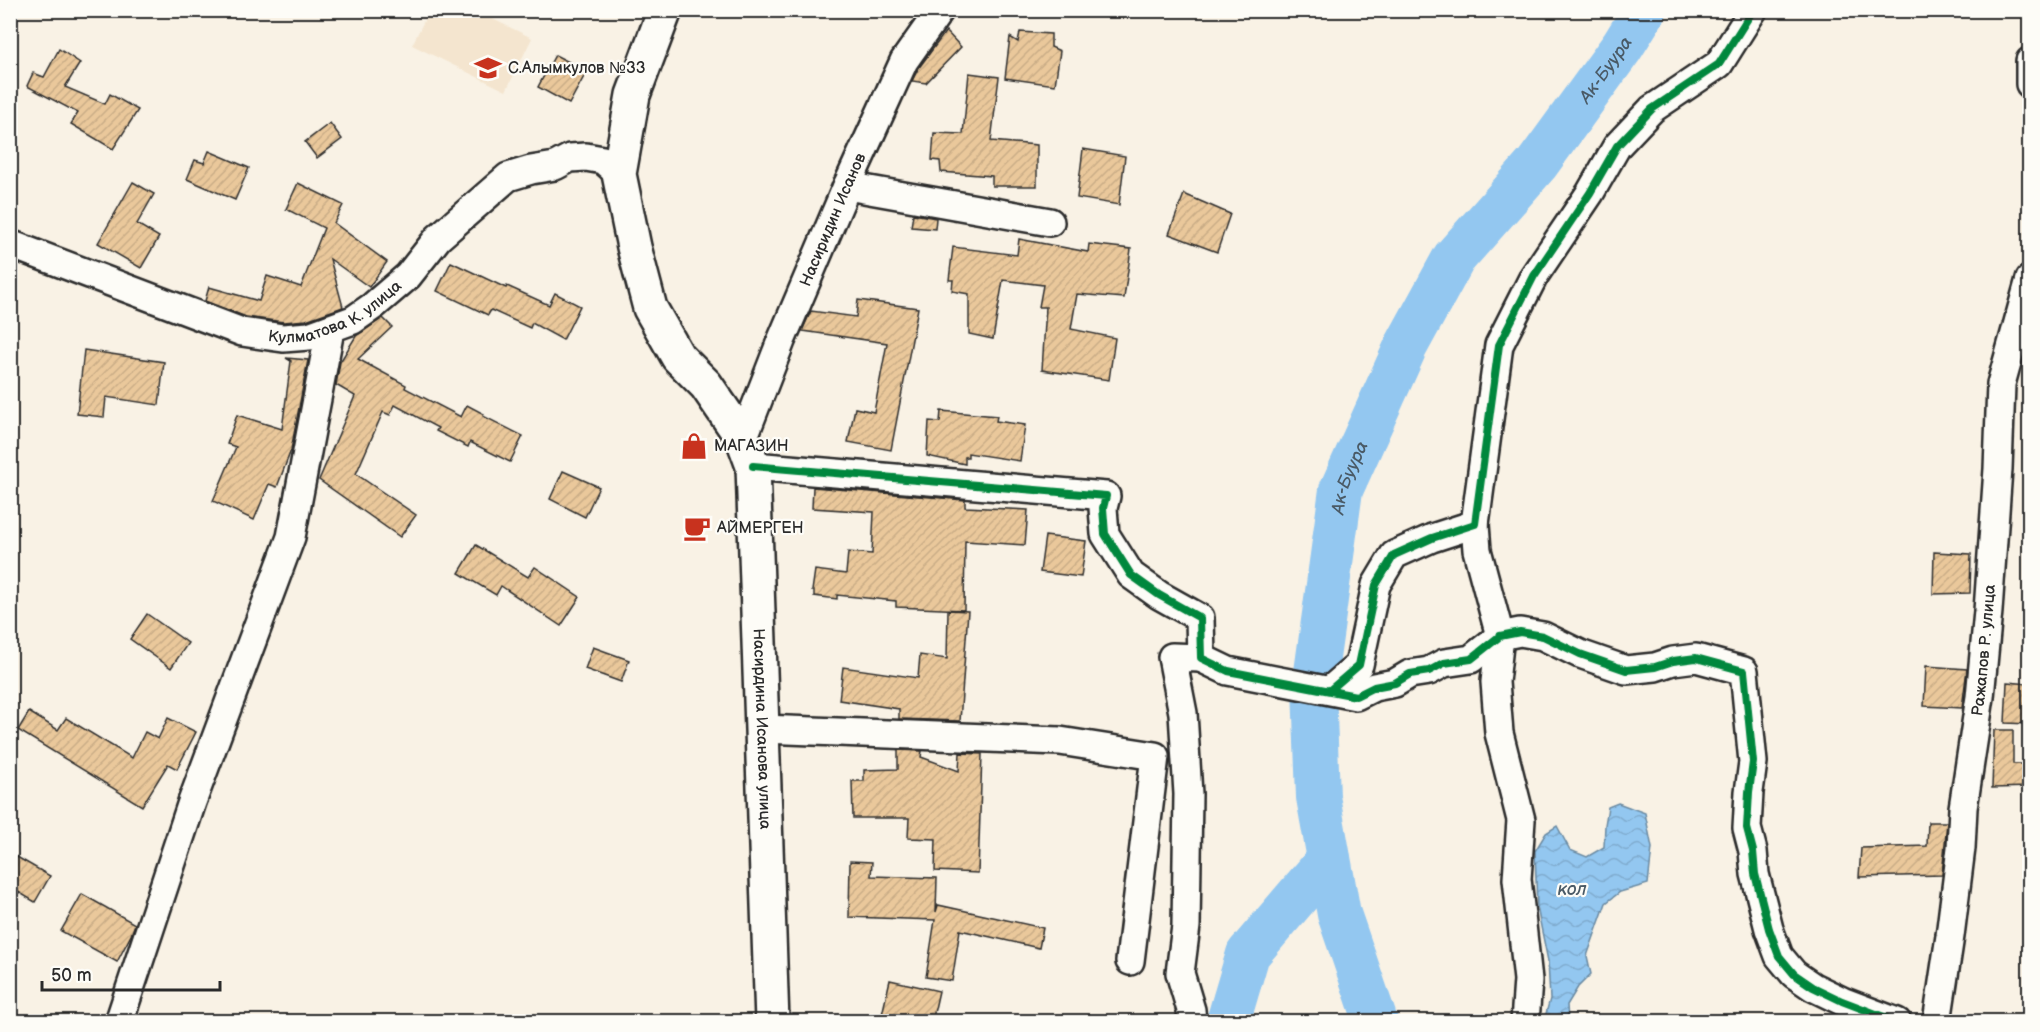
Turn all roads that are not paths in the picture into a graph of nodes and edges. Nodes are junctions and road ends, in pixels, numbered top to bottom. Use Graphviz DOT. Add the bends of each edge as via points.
graph roads {
  1 [pos="665,10"];
  2 [pos="940,10"];
  3 [pos="1753,10"];
  4 [pos="2030,61"];
  5 [pos="2030,84"];
  6 [pos="619,174"];
  7 [pos="847,186"];
  8 [pos="1050,222"];
  9 [pos="10,244"];
  10 [pos="2030,279"];
  11 [pos="330,330"];
  12 [pos="748,452"];
  13 [pos="1475,524"];
  14 [pos="1500,636"];
  15 [pos="1201,658"];
  16 [pos="1330,690"];
  17 [pos="763,729"];
  18 [pos="1130,961"];
  19 [pos="119,1022"];
  20 [pos="772,1022"];
  21 [pos="1192,1022"];
  22 [pos="1525,1022"];
  23 [pos="1897,1022"];
  24 [pos="1937,1022"];
  1 -- 6 [label="main road" via="633,95"];
  2 -- 7 [label="street, Насиридин Исанов" via="904,61"];
  3 -- 13 [label="street" via="1719,64 1652,109 1617,146 1534,276 1498,345"];
  4 -- 5 [label="street"];
  6 -- 11 [label="street, Кулматова К. улица" via="603,160 586,157 570,158 555,166 508,177 438,238 408,276 353,320"];
  6 -- 12 [label="main road" via="650,308 678,357 706,385"];
  7 -- 8 [label="street"];
  7 -- 12 [label="street, Насиридин Исанов" via="781,341"];
  9 -- 11 [label="street, Кулматова К. улица" via="242,332 283,338"];
  10 -- 24 [label="street, Ражапов Р. улица" via="2001,384 1980,697"];
  11 -- 19 [label="street" via="291,537 192,802"];
  12 -- 15 [label="street" via="1106,496 1105,534 1131,575 1200,618"];
  12 -- 17 [label="main road, Насирдина Исанова улица"];
  13 -- 14 [label="street" via="1477,550"];
  13 -- 16 [label="street" via="1394,555 1376,585 1359,665"];
  14 -- 16 [label="street" via="1470,659 1410,674 1356,696"];
  14 -- 22 [label="street" via="1495,682 1499,732 1521,820 1517,879 1528,980"];
  14 -- 23 [label="street" via="1520,632 1543,636 1626,670 1696,657 1744,671 1754,762 1747,828 1755,874 1779,956 1794,974 1813,987"];
  15 -- 16 [label="street" via="1228,671"];
  15 -- 21 [label="street" via="1172,657 1183,712 1188,794 1186,926 1180,973"];
  17 -- 18 [label="street" via="1060,741 1155,756"];
  17 -- 20 [label="main road, Насирдина Исанова улица"];
}
